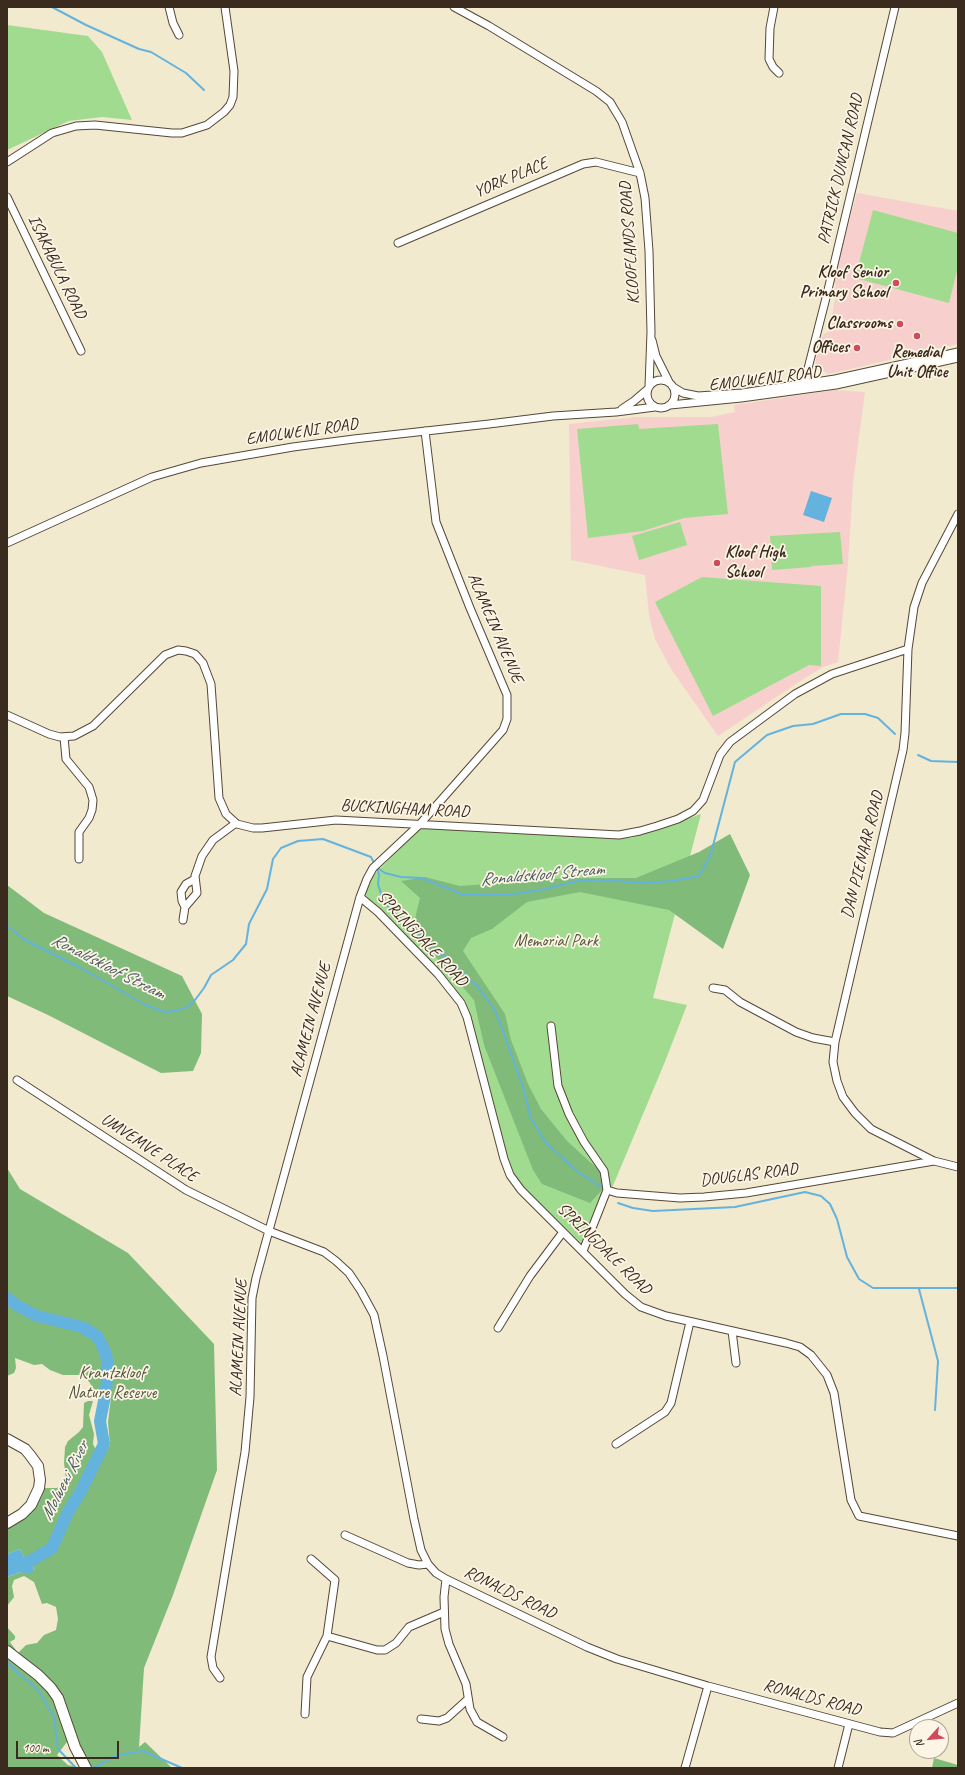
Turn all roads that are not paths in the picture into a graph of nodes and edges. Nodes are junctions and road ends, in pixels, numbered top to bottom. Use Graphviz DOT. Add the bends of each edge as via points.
graph roads {
  1 [pos="169,7"];
  2 [pos="225,7"];
  3 [pos="454,7"];
  4 [pos="774,7"];
  5 [pos="895,7"];
  6 [pos="180,35"];
  7 [pos="779,73"];
  8 [pos="7,162"];
  9 [pos="640,173"];
  10 [pos="7,197"];
  11 [pos="398,243"];
  12 [pos="651,332"];
  13 [pos="81,351"];
  14 [pos="958,352"];
  15 [pos="958,358"];
  16 [pos="809,363"];
  17 [pos="814,382"];
  18 [pos="671,384"];
  19 [pos="804,384"];
  20 [pos="648,388"];
  21 [pos="670,405"];
  22 [pos="655,407"];
  23 [pos="616,412"];
  24 [pos="425,430"];
  25 [pos="958,514"];
  26 [pos="7,543"];
  27 [pos="908,649"];
  28 [pos="7,715"];
  29 [pos="64,737"];
  30 [pos="236,823"];
  31 [pos="420,824"];
  32 [pos="79,859"];
  33 [pos="194,879"];
  34 [pos="360,897"];
  35 [pos="185,907"];
  36 [pos="183,920"];
  37 [pos="713,988"];
  38 [pos="551,1026"];
  39 [pos="835,1042"];
  40 [pos="17,1080"];
  41 [pos="934,1160"];
  42 [pos="958,1167"];
  43 [pos="607,1190"];
  44 [pos="269,1231"];
  45 [pos="564,1232"];
  46 [pos="583,1251"];
  47 [pos="690,1322"];
  48 [pos="498,1328"];
  49 [pos="732,1331"];
  50 [pos="736,1363"];
  51 [pos="7,1438"];
  52 [pos="616,1444"];
  53 [pos="7,1523"];
  54 [pos="345,1535"];
  55 [pos="958,1536"];
  56 [pos="311,1559"];
  57 [pos="428,1564"];
  58 [pos="446,1579"];
  59 [pos="444,1612"];
  60 [pos="327,1636"];
  61 [pos="7,1651"];
  62 [pos="220,1678"];
  63 [pos="708,1686"];
  64 [pos="468,1699"];
  65 [pos="958,1703"];
  66 [pos="305,1714"];
  67 [pos="421,1719"];
  68 [pos="849,1724"];
  69 [pos="503,1736"];
  70 [pos="86,1768"];
  71 [pos="685,1768"];
  72 [pos="838,1768"];
  1 -- 6 [label="street" via="173,23"];
  2 -- 8 [label="street" via="234,71 233,97 224,112 207,125 182,133 95,125 76,126 52,133"];
  3 -- 9 [label="street, KLOOFLANDS ROAD" via="555,65 605,98 614,107 622,122"];
  4 -- 7 [label="street" via="769,59 772,67"];
  5 -- 16 [label="street, PATRICK DUNCAN ROAD"];
  9 -- 11 [label="street, YORK PLACE" via="596,162 583,164"];
  9 -- 12 [label="street, KLOOFLANDS ROAD" via="645,198"];
  10 -- 13 [label="street, ISAKABULA ROAD"];
  12 -- 18 [label="street, KLOOFLANDS ROAD" via="656,356"];
  12 -- 20 [label="street, KLOOFLANDS ROAD"];
  14 -- 17 [label="street, EMOLWENI ROAD"];
  15 -- 21 [label="street, EMOLWENI ROAD" via="836,384"];
  16 -- 17 [label="street" via="810,375"];
  16 -- 19 [label="street, PATRICK DUNCAN ROAD"];
  17 -- 19 [label="street, EMOLWENI ROAD"];
  18 -- 19 [label="street, EMOLWENI ROAD" via="683,393 698,396"];
  18 -- 20 [label="street" via="659,380"];
  18 -- 21 [label="street" via="675,395"];
  20 -- 22 [label="street" via="648,401"];
  20 -- 23 [label="street, EMOLWENI ROAD"];
  21 -- 22 [label="street"];
  22 -- 23 [label="street, EMOLWENI ROAD"];
  23 -- 24 [label="street, EMOLWENI ROAD"];
  24 -- 26 [label="street, EMOLWENI ROAD" via="293,447 186,466 152,478"];
  24 -- 31 [label="street, ALAMEIN AVENUE" via="436,522 501,679 508,706 503,730"];
  25 -- 27 [label="street, DAN PIENAAR ROAD" via="917,596"];
  27 -- 31 [label="street, BUCKINGHAM ROAD" via="824,678 795,694 737,736 720,755 703,800 693,811 678,818 619,835"];
  27 -- 39 [label="street, DAN PIENAAR ROAD" via="903,750"];
  28 -- 29 [label="street" via="49,734"];
  29 -- 30 [label="street" via="74,736 92,726 170,652 178,650 195,654 203,663 211,684 219,798 224,810"];
  29 -- 32 [label="street" via="66,759 89,787 93,800 90,818 79,832"];
  30 -- 31 [label="street, BUCKINGHAM ROAD" via="253,828 324,820"];
  30 -- 33 [label="street" via="208,847 196,869"];
  31 -- 34 [label="street, ALAMEIN AVENUE" via="376,866"];
  33 -- 35 [label="street" via="197,890"];
  33 -- 35 [label="street" via="186,884 181,892"];
  34 -- 44 [label="street, ALAMEIN AVENUE"];
  34 -- 45 [label="street, SPRINGDALE ROAD" via="372,906 438,974 461,1003 467,1017 497,1137 510,1175 521,1190"];
  35 -- 36 [label="street"];
  37 -- 39 [label="street" via="725,990 740,1002 796,1032"];
  38 -- 43 [label="street" via="558,1086 578,1131 604,1171"];
  39 -- 41 [label="street, DAN PIENAAR ROAD" via="833,1062 837,1081 843,1097 855,1113 871,1129"];
  40 -- 44 [label="street, UMVEMVE PLACE" via="186,1190"];
  41 -- 42 [label="street, DOUGLAS ROAD"];
  41 -- 43 [label="street, DOUGLAS ROAD" via="754,1192 704,1197 680,1198"];
  43 -- 46 [label="street"];
  44 -- 57 [label="street, RONALDS ROAD" via="324,1252 336,1261 361,1291 374,1315 414,1519 421,1550"];
  44 -- 62 [label="street, ALAMEIN AVENUE" via="252,1298 250,1397 245,1452 211,1658 213,1668"];
  45 -- 46 [label="street, SPRINGDALE ROAD"];
  45 -- 48 [label="street" via="530,1276"];
  46 -- 47 [label="street, SPRINGDALE ROAD" via="641,1307"];
  47 -- 49 [label="street, SPRINGDALE ROAD"];
  47 -- 52 [label="street" via="671,1403 665,1412"];
  49 -- 50 [label="street"];
  49 -- 55 [label="street, SPRINGDALE ROAD" via="800,1347 811,1355 823,1370 834,1393 850,1500 859,1516"];
  51 -- 53 [label="main road" via="30,1455 38,1466 40,1480 32,1505"];
  54 -- 57 [label="street" via="408,1563"];
  56 -- 60 [label="street" via="336,1580"];
  57 -- 58 [label="street, RONALDS ROAD"];
  58 -- 59 [label="street"];
  58 -- 63 [label="street, RONALDS ROAD" via="587,1647 617,1659"];
  59 -- 60 [label="street" via="408,1627 396,1643 385,1650"];
  59 -- 64 [label="street" via="445,1629 466,1684"];
  60 -- 66 [label="street" via="307,1677"];
  61 -- 70 [label="main road" via="38,1675 58,1698 75,1747"];
  63 -- 68 [label="street, RONALDS ROAD"];
  63 -- 71 [label="street"];
  64 -- 67 [label="street" via="447,1718 439,1721"];
  64 -- 69 [label="street" via="477,1722"];
  65 -- 68 [label="street, RONALDS ROAD" via="893,1733"];
  68 -- 72 [label="street"];
}
